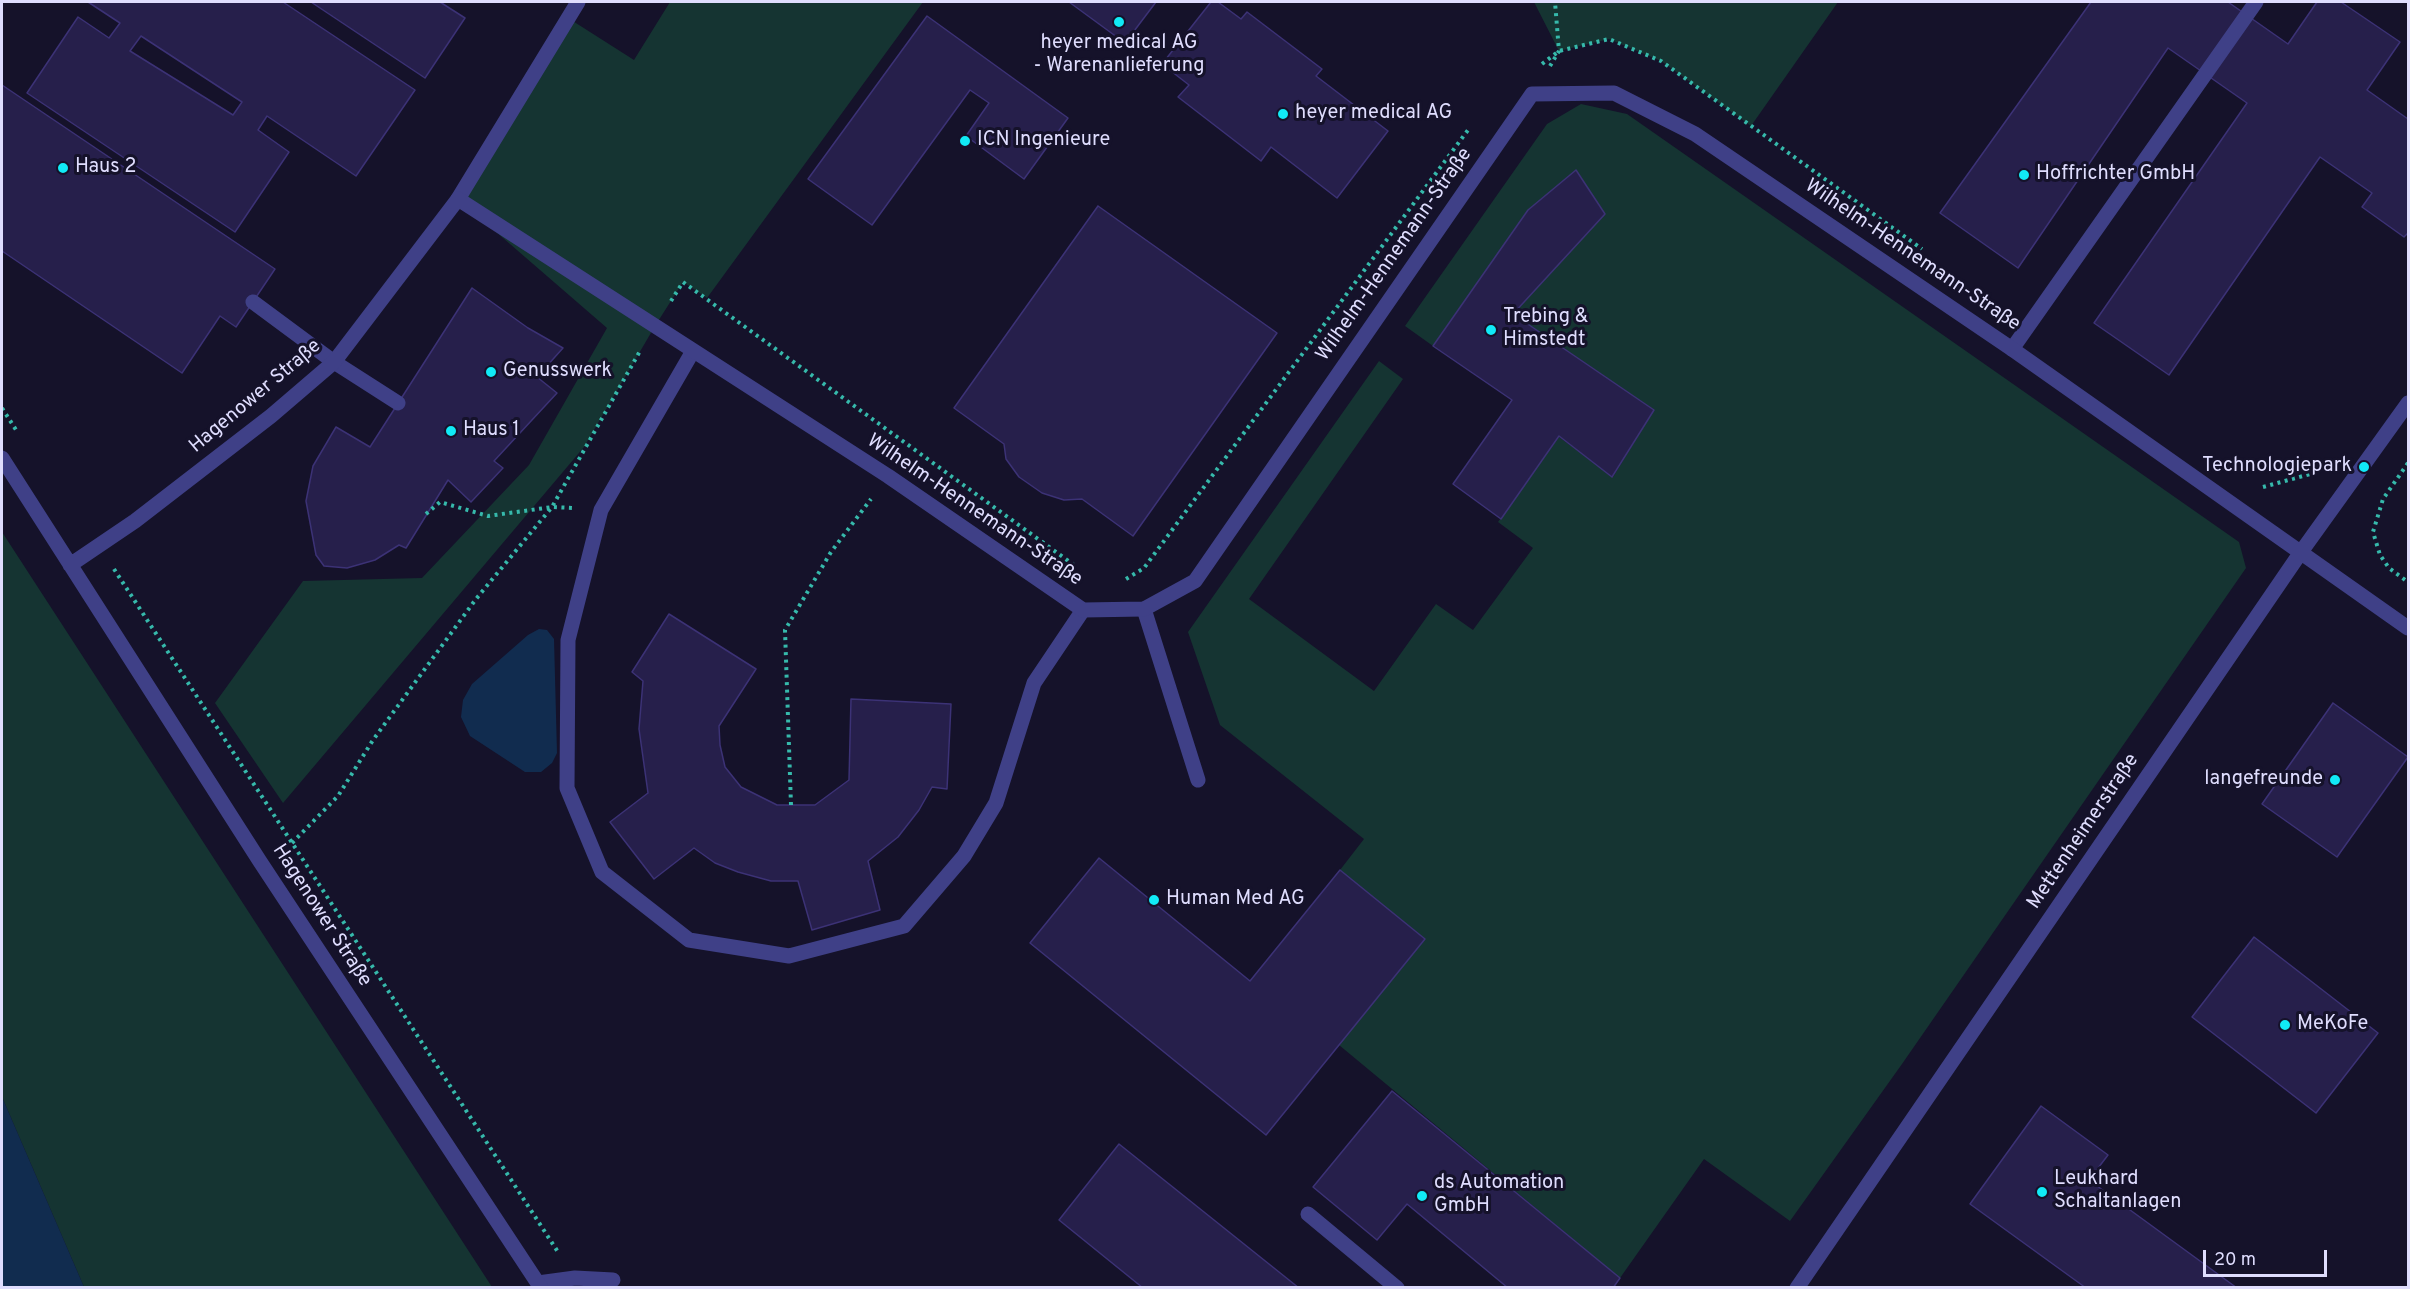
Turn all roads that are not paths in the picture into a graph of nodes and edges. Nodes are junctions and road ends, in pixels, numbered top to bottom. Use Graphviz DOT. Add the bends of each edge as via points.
graph roads {
  1 [pos="578,2"];
  2 [pos="2256,2"];
  3 [pos="458,199"];
  4 [pos="253,302"];
  5 [pos="2012,349"];
  6 [pos="693,351"];
  7 [pos="334,362"];
  8 [pos="398,403"];
  9 [pos="2409,403"];
  10 [pos="2,458"];
  11 [pos="2301,552"];
  12 [pos="70,565"];
  13 [pos="1144,609"];
  14 [pos="1083,610"];
  15 [pos="2409,628"];
  16 [pos="1198,780"];
  17 [pos="1308,1214"];
  18 [pos="612,1280"];
  19 [pos="540,1285"];
  20 [pos="1397,1287"];
  21 [pos="1797,1287"];
  1 -- 3 [label="street, Hagenower Straße"];
  2 -- 5 [label="street"];
  3 -- 6 [label="street, Wilhelm-Hennemann-Straße"];
  3 -- 7 [label="street, Hagenower Straße"];
  4 -- 7 [label="street"];
  5 -- 11 [label="street, Wilhelm-Hennemann-Straße"];
  5 -- 13 [label="street, Wilhelm-Hennemann-Straße" via="1695,134 1614,93 1532,94 1195,581"];
  6 -- 14 [label="street, Wilhelm-Hennemann-Straße" via="888,476"];
  6 -- 14 [label="street" via="601,510 568,640 567,788 602,872 689,940 789,956 904,926 964,856 996,803 1034,683"];
  7 -- 8 [label="street"];
  7 -- 12 [label="street, Hagenower Straße" via="271,416"];
  9 -- 11 [label="street, Mettenheimerstraße"];
  10 -- 12 [label="street, Hagenower Straße"];
  11 -- 15 [label="street, Wilhelm-Hennemann-Straße"];
  11 -- 21 [label="street, Mettenheimerstraße"];
  12 -- 19 [label="street, Hagenower Straße" via="287,904"];
  13 -- 14 [label="street, Wilhelm-Hennemann-Straße"];
  13 -- 16 [label="street"];
  17 -- 20 [label="street"];
  18 -- 19 [label="street" via="576,1278"];
}
